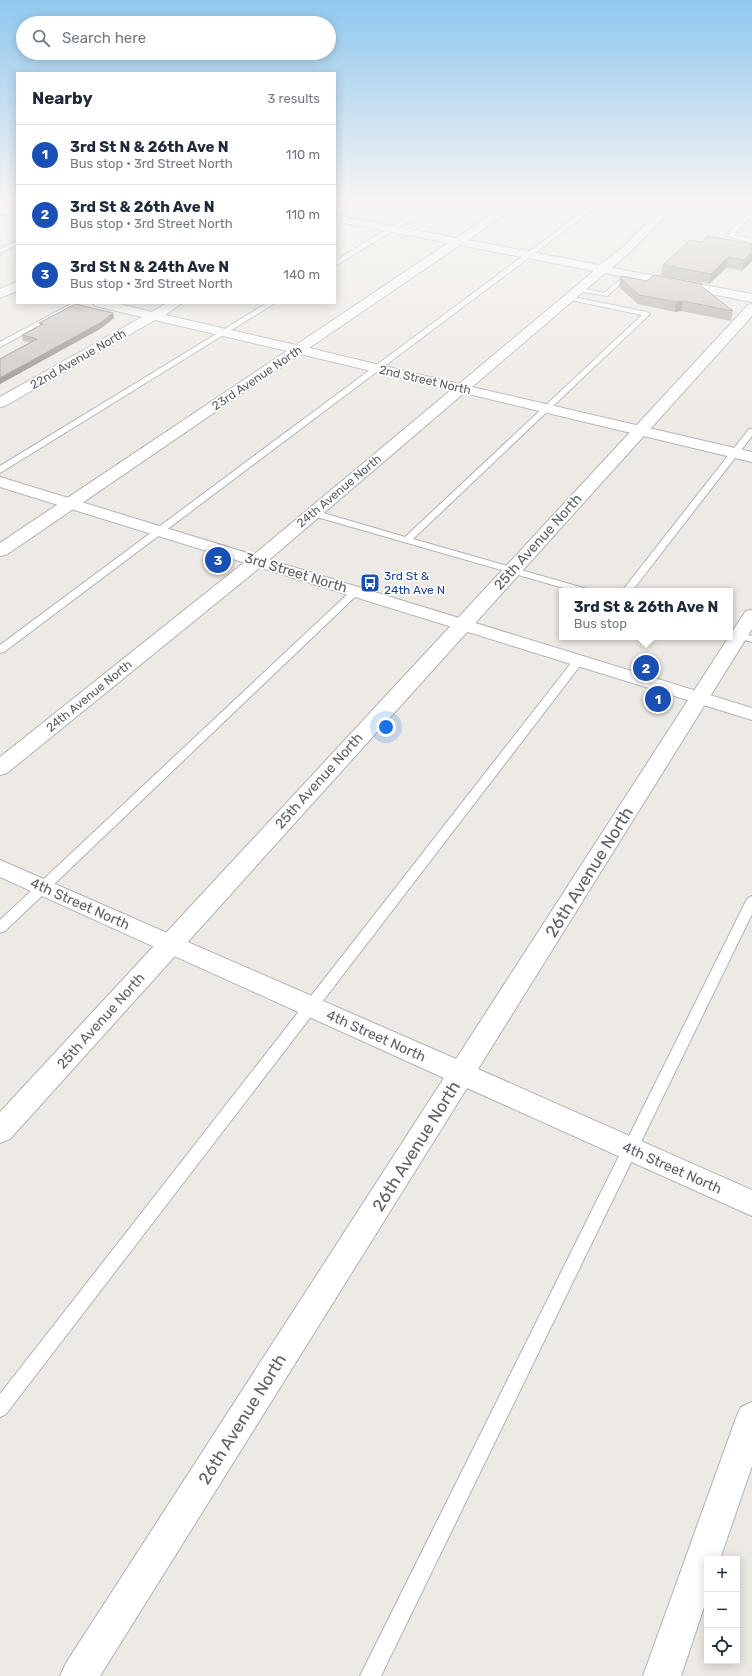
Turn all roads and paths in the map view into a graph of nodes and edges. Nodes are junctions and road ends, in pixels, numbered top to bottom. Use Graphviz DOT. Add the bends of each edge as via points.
graph roads {
  1 [pos="399,282"];
  2 [pos="493,282"];
  3 [pos="587,282"];
  4 [pos="620,282"];
  5 [pos="671,282"];
  6 [pos="16,286"];
  7 [pos="0,294"];
  8 [pos="573,294"];
  9 [pos="752,298"];
  10 [pos="76,304"];
  11 [pos="103,304"];
  12 [pos="174,304"];
  13 [pos="270,304"];
  14 [pos="752,308"];
  15 [pos="153,316"];
  16 [pos="224,332"];
  17 [pos="0,345"];
  18 [pos="298,350"];
  19 [pos="377,369"];
  20 [pos="460,388"];
  21 [pos="0,404"];
  22 [pos="546,409"];
  23 [pos="752,430"];
  24 [pos="640,431"];
  25 [pos="734,453"];
  26 [pos="752,457"];
  27 [pos="0,470"];
  28 [pos="0,482"];
  29 [pos="70,503"];
  30 [pos="313,513"];
  31 [pos="160,531"];
  32 [pos="407,540"];
  33 [pos="0,551"];
  34 [pos="257,561"];
  35 [pos="512,570"];
  36 [pos="574,588"];
  37 [pos="629,588"];
  38 [pos="356,591"];
  39 [pos="463,624"];
  40 [pos="743,631"];
  41 [pos="0,650"];
  42 [pos="579,660"];
  43 [pos="700,697"];
  44 [pos="752,714"];
  45 [pos="0,768"];
  46 [pos="0,868"];
  47 [pos="44,887"];
  48 [pos="752,901"];
  49 [pos="0,928"];
  50 [pos="171,944"];
  51 [pos="311,1007"];
  52 [pos="461,1074"];
  53 [pos="0,1131"];
  54 [pos="630,1149"];
  55 [pos="752,1204"];
  56 [pos="0,1408"];
  57 [pos="752,1418"];
  58 [pos="79,1676"];
  59 [pos="370,1676"];
  60 [pos="662,1676"];
  1 -- 18 [label="street, 23rd Avenue North"];
  2 -- 19 [label="lane"];
  3 -- 8 [label="street, 24th Avenue North"];
  4 -- 8 [label="lane" via="605,295"];
  5 -- 9 [label="street"];
  6 -- 7 [label="street"];
  8 -- 20 [label="street, 24th Avenue North"];
  8 -- 22 [label="lane" via="647,314"];
  10 -- 17 [label="lane"];
  11 -- 15 [label="street, 2nd Street North"];
  12 -- 15 [label="street, 22nd Avenue North"];
  13 -- 16 [label="lane"];
  14 -- 24 [label="street, 25th Avenue North"];
  15 -- 16 [label="street, 2nd Street North"];
  15 -- 21 [label="street, 22nd Avenue North"];
  16 -- 18 [label="street, 2nd Street North"];
  16 -- 27 [label="lane"];
  18 -- 19 [label="street, 2nd Street North"];
  18 -- 29 [label="street, 23rd Avenue North"];
  19 -- 20 [label="street, 2nd Street North"];
  19 -- 31 [label="lane"];
  20 -- 22 [label="street, 2nd Street North"];
  20 -- 30 [label="street, 24th Avenue North"];
  22 -- 24 [label="street, 2nd Street North"];
  22 -- 32 [label="lane"];
  23 -- 25 [label="lane"];
  24 -- 25 [label="street, 2nd Street North"];
  24 -- 35 [label="street, 25th Avenue North"];
  25 -- 26 [label="street, 2nd Street North"];
  25 -- 37 [label="lane"];
  28 -- 29 [label="street, 3rd Street North"];
  29 -- 31 [label="street, 3rd Street North"];
  29 -- 33 [label="street, 23rd Avenue North"];
  30 -- 32 [label="lane"];
  30 -- 34 [label="street, 24th Avenue North"];
  31 -- 34 [label="street, 3rd Street North"];
  31 -- 41 [label="lane"];
  32 -- 35 [label="lane"];
  34 -- 38 [label="street, 3rd Street North"];
  34 -- 45 [label="street, 24th Avenue North"];
  35 -- 36 [label="lane"];
  35 -- 39 [label="street, 25th Avenue North"];
  38 -- 39 [label="street, 3rd Street North"];
  38 -- 47 [label="lane"];
  39 -- 42 [label="street, 3rd Street North"];
  39 -- 50 [label="street, 25th Avenue North"];
  40 -- 43 [label="street, 26th Avenue North"];
  42 -- 43 [label="street, 3rd Street North"];
  42 -- 51 [label="lane"];
  43 -- 44 [label="street, 3rd Street North"];
  43 -- 52 [label="street, 26th Avenue North"];
  46 -- 47 [label="street, 4th Street North"];
  47 -- 49 [label="lane"];
  47 -- 50 [label="street, 4th Street North"];
  48 -- 54 [label="lane"];
  50 -- 51 [label="street, 4th Street North"];
  50 -- 53 [label="street, 25th Avenue North"];
  51 -- 52 [label="street, 4th Street North"];
  51 -- 56 [label="lane"];
  52 -- 54 [label="street, 4th Street North"];
  52 -- 58 [label="street, 26th Avenue North"];
  54 -- 55 [label="street, 4th Street North"];
  54 -- 59 [label="lane"];
  57 -- 60 [label="street"];
}
